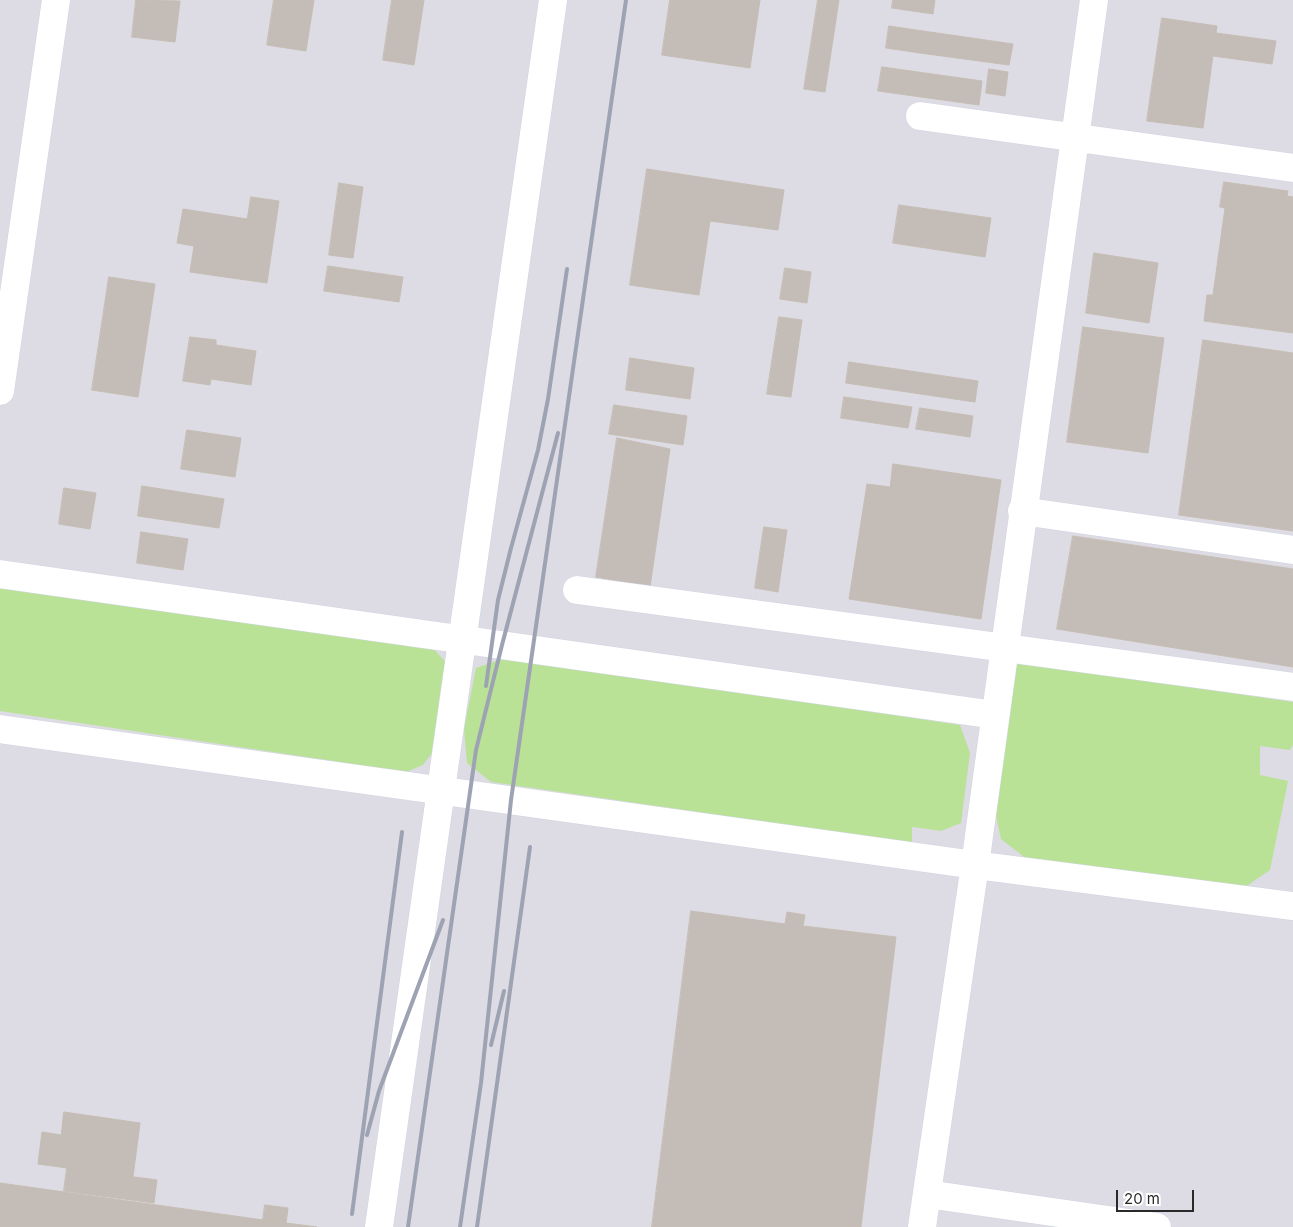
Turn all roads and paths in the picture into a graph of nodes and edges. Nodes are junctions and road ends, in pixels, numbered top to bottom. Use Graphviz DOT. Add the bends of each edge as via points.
graph roads {
  1 [pos="56,0"];
  2 [pos="553,0"];
  3 [pos="1094,0"];
  4 [pos="920,116"];
  5 [pos="1074,137"];
  6 [pos="1293,168"];
  7 [pos="0,391"];
  8 [pos="1022,511"];
  9 [pos="1293,550"];
  10 [pos="0,574"];
  11 [pos="577,590"];
  12 [pos="461,639"];
  13 [pos="1004,648"];
  14 [pos="1293,687"];
  15 [pos="995,714"];
  16 [pos="0,729"];
  17 [pos="440,790"];
  18 [pos="975,865"];
  19 [pos="1293,906"];
  20 [pos="927,1194"];
  21 [pos="379,1227"];
  22 [pos="922,1227"];
  23 [pos="1157,1227"];
  1 -- 7 [label="lane"];
  2 -- 12 [label="lane"];
  3 -- 5 [label="lane"];
  4 -- 5 [label="lane"];
  5 -- 6 [label="lane"];
  5 -- 8 [label="lane"];
  8 -- 9 [label="lane"];
  8 -- 13 [label="lane"];
  10 -- 12 [label="lane"];
  11 -- 13 [label="lane"];
  12 -- 15 [label="lane"];
  12 -- 17 [label="lane"];
  13 -- 14 [label="lane"];
  13 -- 15 [label="lane"];
  15 -- 18 [label="lane"];
  16 -- 17 [label="lane"];
  17 -- 18 [label="lane"];
  17 -- 21 [label="lane"];
  18 -- 19 [label="lane"];
  18 -- 20 [label="lane"];
  20 -- 22 [label="lane"];
  20 -- 23 [label="lane"];
}
